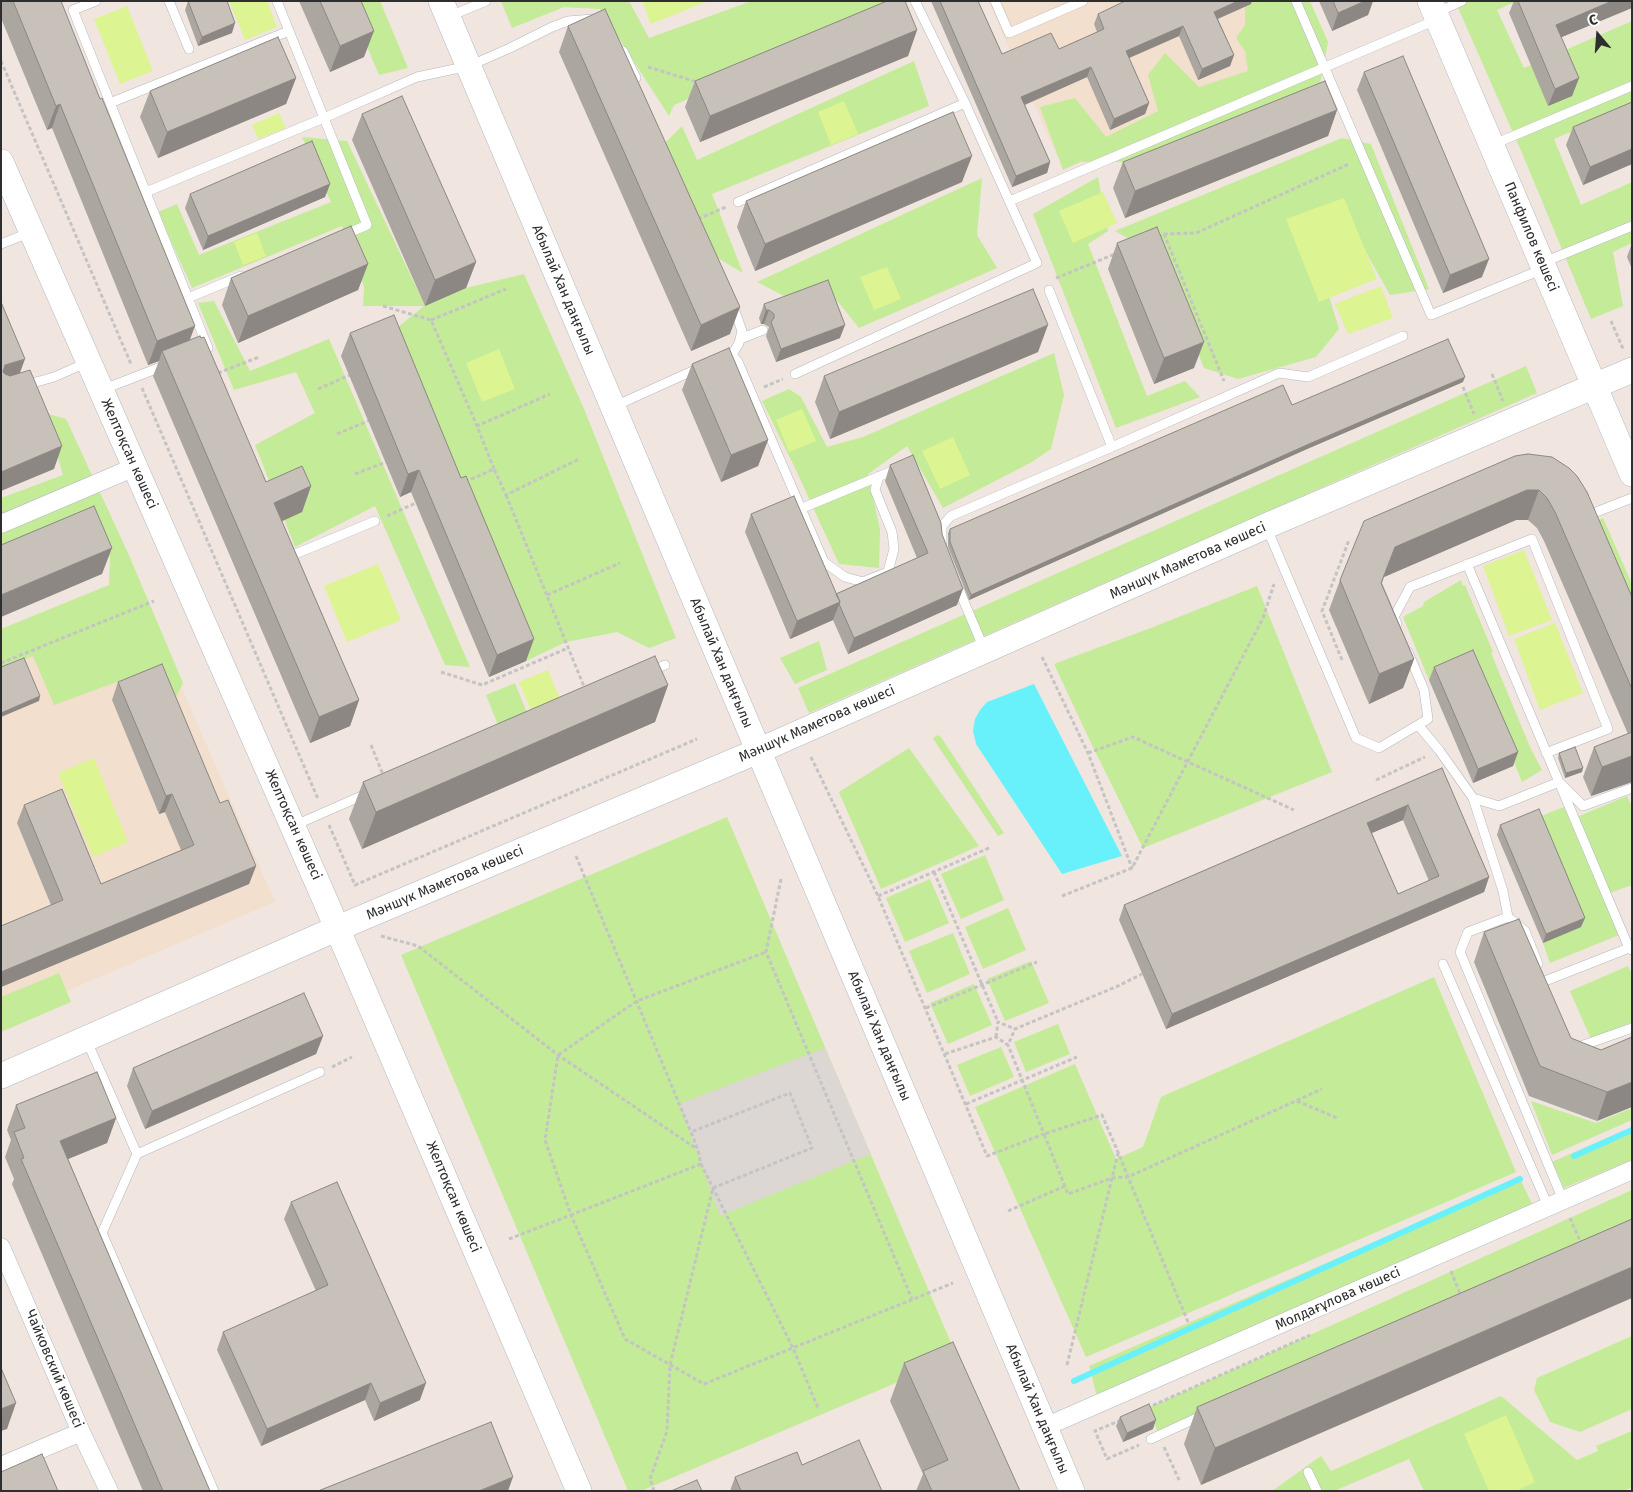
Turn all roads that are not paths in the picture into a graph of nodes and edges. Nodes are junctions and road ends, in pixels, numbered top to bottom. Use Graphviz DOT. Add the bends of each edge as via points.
graph roads {
  1 [pos="96,1"];
  2 [pos="169,1"];
  3 [pos="277,1"];
  4 [pos="486,1"];
  5 [pos="915,1"];
  6 [pos="995,1"];
  7 [pos="1083,1"];
  8 [pos="1296,1"];
  9 [pos="1462,1"];
  10 [pos="444,9"];
  11 [pos="1434,11"];
  12 [pos="603,24"];
  13 [pos="290,31"];
  14 [pos="619,45"];
  15 [pos="188,49"];
  16 [pos="469,66"];
  17 [pos="1325,68"];
  18 [pos="1632,86"];
  19 [pos="640,88"];
  20 [pos="110,103"];
  21 [pos="966,103"];
  22 [pos="324,118"];
  23 [pos="1492,145"];
  24 [pos="1,162"];
  25 [pos="146,192"];
  26 [pos="1010,201"];
  27 [pos="738,202"];
  28 [pos="1632,226"];
  29 [pos="32,232"];
  30 [pos="331,240"];
  31 [pos="1,244"];
  32 [pos="1543,266"];
  33 [pos="251,272"];
  34 [pos="1049,290"];
  35 [pos="727,292"];
  36 [pos="188,298"];
  37 [pos="763,330"];
  38 [pos="1403,336"];
  39 [pos="740,339"];
  40 [pos="199,351"];
  41 [pos="732,355"];
  42 [pos="721,357"];
  43 [pos="89,362"];
  44 [pos="172,362"];
  45 [pos="704,365"];
  46 [pos="1632,370"];
  47 [pos="795,374"];
  48 [pos="1594,386"];
  49 [pos="101,390"];
  50 [pos="1,392"];
  51 [pos="613,408"];
  52 [pos="1112,447"];
  53 [pos="905,466"];
  54 [pos="135,467"];
  55 [pos="1632,474"];
  56 [pos="879,476"];
  57 [pos="1632,498"];
  58 [pos="800,509"];
  59 [pos="938,517"];
  60 [pos="1581,518"];
  61 [pos="375,521"];
  62 [pos="1,524"];
  63 [pos="942,526"];
  64 [pos="1266,526"];
  65 [pos="942,548"];
  66 [pos="293,555"];
  67 [pos="1467,564"];
  68 [pos="953,575"];
  69 [pos="1401,635"];
  70 [pos="1405,644"];
  71 [pos="985,650"];
  72 [pos="665,665"];
  73 [pos="640,676"];
  74 [pos="1418,725"];
  75 [pos="758,751"];
  76 [pos="1546,753"];
  77 [pos="1559,782"];
  78 [pos="387,785"];
  79 [pos="1632,788"];
  80 [pos="1473,798"];
  81 [pos="293,826"];
  82 [pos="1508,917"];
  83 [pos="338,928"];
  84 [pos="1630,949"];
  85 [pos="1443,964"];
  86 [pos="1632,1028"];
  87 [pos="85,1039"];
  88 [pos="1569,1041"];
  89 [pos="320,1072"];
  90 [pos="1,1076"];
  91 [pos="137,1154"];
  92 [pos="1632,1170"];
  93 [pos="1556,1203"];
  94 [pos="1,1247"];
  95 [pos="1212,1411"];
  96 [pos="1045,1427"];
  97 [pos="81,1432"];
  98 [pos="1155,1437"];
  99 [pos="1,1466"];
  100 [pos="1308,1472"];
  101 [pos="108,1491"];
  102 [pos="214,1491"];
  103 [pos="579,1491"];
  104 [pos="1072,1491"];
  105 [pos="1317,1491"];
  1 -- 20 [label="lane" via="73,10"];
  2 -- 15 [label="lane"];
  3 -- 13 [label="lane"];
  4 -- 10 [label="lane"];
  5 -- 21 [label="lane"];
  6 -- 7 [label="lane" via="1009,34"];
  8 -- 17 [label="lane"];
  9 -- 11 [label="lane"];
  10 -- 16 [label="street, Абылай Хан даңғылы"];
  11 -- 17 [label="lane"];
  11 -- 23 [label="street, Панфилов көшесі"];
  12 -- 16 [label="lane" via="596,19 568,21"];
  13 -- 20 [label="lane"];
  13 -- 22 [label="lane"];
  14 -- 19 [label="lane"];
  16 -- 22 [label="lane" via="417,77"];
  16 -- 51 [label="street, Абылай Хан даңғылы"];
  17 -- 26 [label="lane"];
  17 -- 32 [label="lane" via="1431,315"];
  18 -- 23 [label="lane"];
  20 -- 25 [label="lane"];
  21 -- 26 [label="lane"];
  21 -- 27 [label="lane"];
  22 -- 25 [label="lane"];
  22 -- 30 [label="lane" via="367,225"];
  23 -- 32 [label="street, Панфилов көшесі"];
  24 -- 29 [label="street, Желтоқсан көшесі"];
  25 -- 36 [label="lane"];
  26 -- 47 [label="lane" via="1037,263"];
  28 -- 32 [label="lane"];
  29 -- 31 [label="lane"];
  29 -- 43 [label="street, Желтоқсан көшесі"];
  32 -- 48 [label="street, Панфилов көшесі"];
  33 -- 36 [label="lane"];
  34 -- 52 [label="lane"];
  35 -- 39 [label="lane" via="739,318"];
  36 -- 40 [label="lane" via="208,348"];
  37 -- 39 [label="lane"];
  38 -- 52 [label="lane" via="1308,377 1279,373"];
  39 -- 41 [label="lane"];
  41 -- 42 [label="lane"];
  41 -- 58 [label="lane" via="738,362"];
  43 -- 49 [label="street, Желтоқсан көшесі"];
  43 -- 50 [label="lane" via="54,377"];
  44 -- 49 [label="lane"];
  45 -- 51 [label="lane"];
  46 -- 48 [label="street, Мәншүк Мәметова көшесі"];
  48 -- 55 [label="street, Панфилов көшесі"];
  48 -- 64 [label="street, Мәншүк Мәметова көшесі"];
  49 -- 54 [label="street, Желтоқсан көшесі"];
  51 -- 75 [label="street, Абылай Хан даңғылы"];
  52 -- 63 [label="lane" via="951,516"];
  53 -- 56 [label="lane"];
  54 -- 62 [label="street"];
  54 -- 81 [label="street, Желтоқсан көшесі"];
  56 -- 58 [label="lane"];
  56 -- 58 [label="lane" via="875,490 892,532 894,549 888,572 863,582 845,577 824,562"];
  57 -- 60 [label="lane"];
  59 -- 63 [label="lane"];
  61 -- 66 [label="lane"];
  63 -- 65 [label="lane"];
  64 -- 71 [label="street, Мәншүк Мәметова көшесі"];
  64 -- 74 [label="lane" via="1356,738 1379,748"];
  67 -- 69 [label="lane" via="1410,587 1394,617"];
  67 -- 76 [label="lane"];
  67 -- 76 [label="lane" via="1532,539 1608,729"];
  68 -- 71 [label="lane"];
  70 -- 74 [label="lane" via="1424,690 1428,719"];
  71 -- 75 [label="street, Мәншүк Мәметова көшесі"];
  72 -- 73 [label="lane"];
  74 -- 80 [label="lane"];
  75 -- 83 [label="street, Мәншүк Мәметова көшесі"];
  75 -- 96 [label="street, Абылай Хан даңғылы"];
  76 -- 77 [label="lane"];
  77 -- 79 [label="lane" via="1583,806"];
  77 -- 80 [label="lane" via="1499,806"];
  77 -- 84 [label="lane"];
  78 -- 81 [label="lane"];
  80 -- 82 [label="lane" via="1504,892"];
  81 -- 83 [label="street, Желтоқсан көшесі"];
  82 -- 84 [label="lane" via="1525,931 1547,986"];
  82 -- 93 [label="lane" via="1468,932 1460,952"];
  83 -- 87 [label="street, Мәншүк Мәметова көшесі"];
  83 -- 103 [label="street, Желтоқсан көшесі"];
  85 -- 93 [label="lane"];
  86 -- 88 [label="lane" via="1572,1050"];
  87 -- 90 [label="street, Мәншүк Мәметова көшесі"];
  87 -- 91 [label="lane"];
  89 -- 91 [label="lane"];
  91 -- 102 [label="lane" via="102,1233"];
  92 -- 93 [label="street, Молдағұлова көшесі"];
  93 -- 96 [label="street, Молдағұлова көшесі"];
  94 -- 97 [label="street, Чайковский көшесі"];
  95 -- 98 [label="lane"];
  96 -- 104 [label="street, Абылай Хан даңғылы"];
  97 -- 99 [label="street"];
  97 -- 101 [label="street, Чайковский көшесі"];
  100 -- 105 [label="lane"];
}
